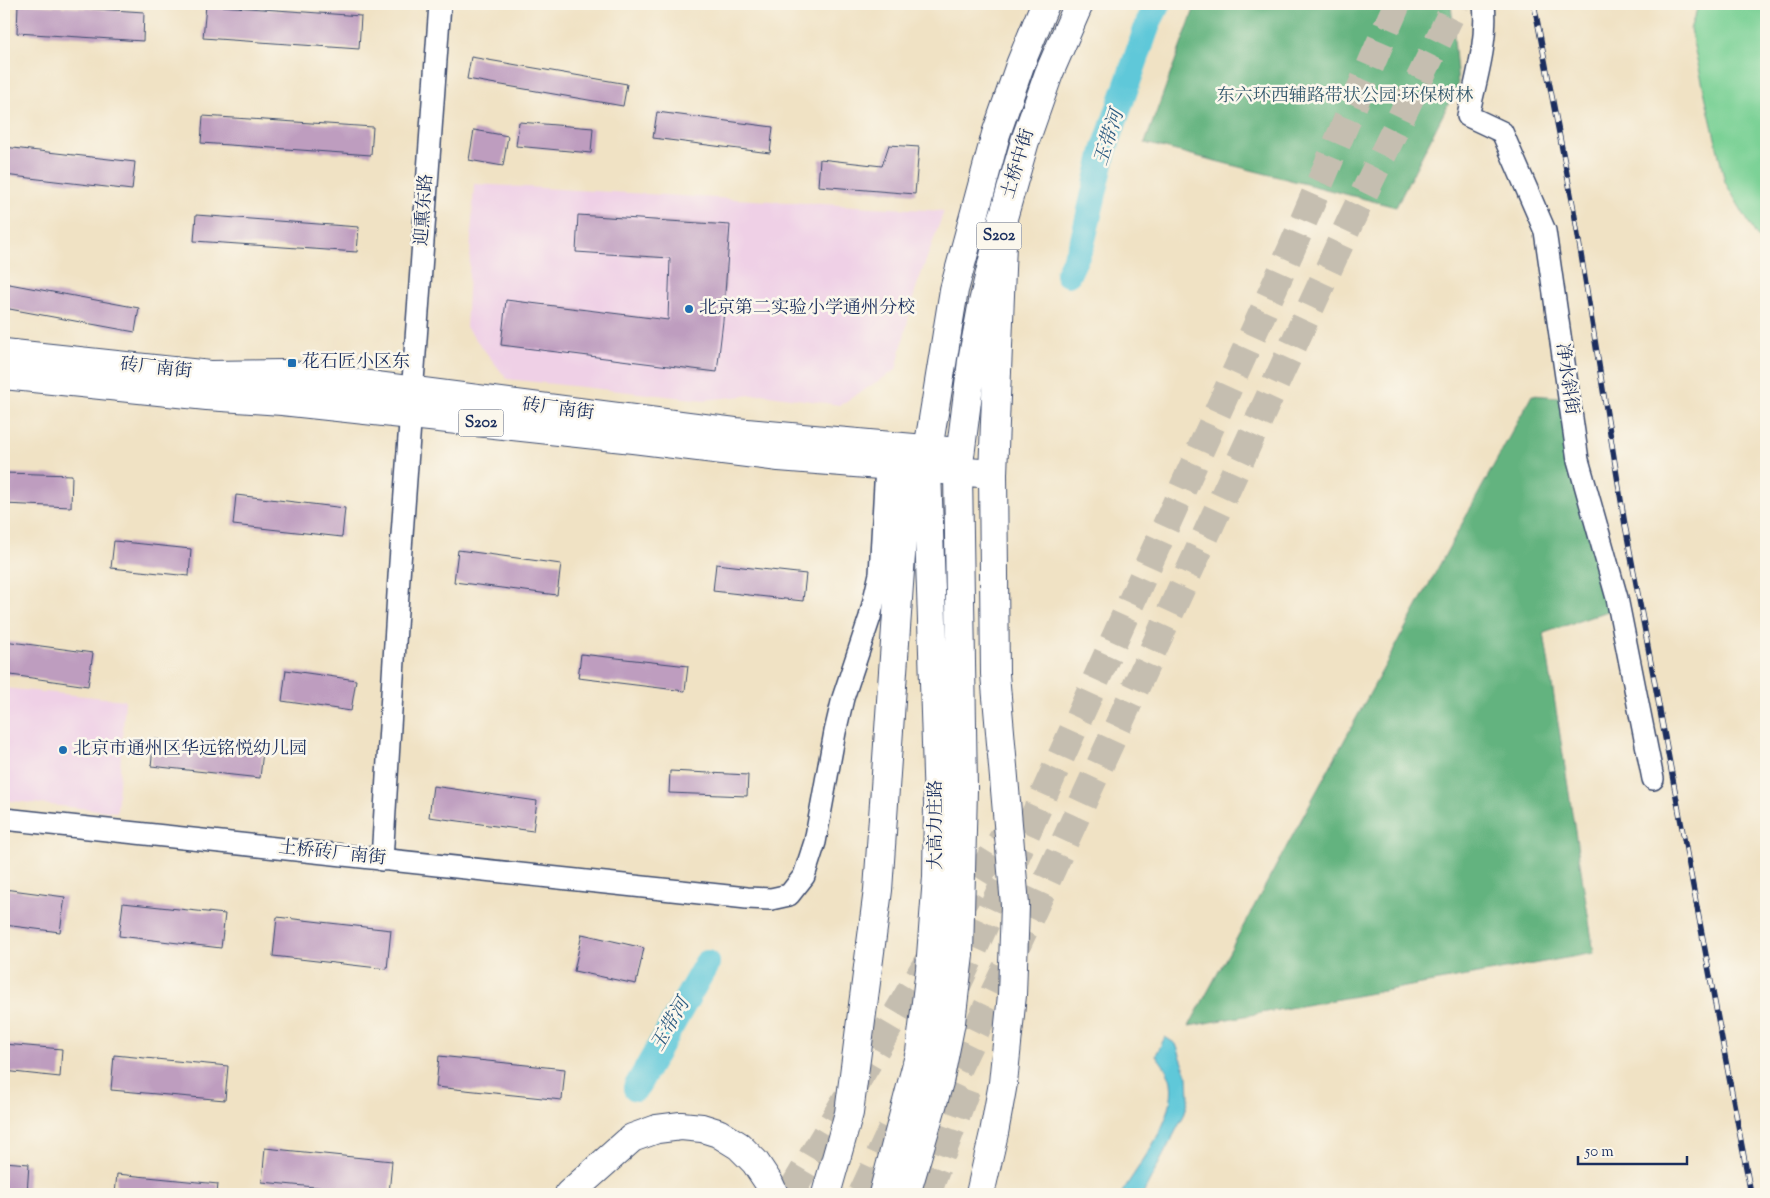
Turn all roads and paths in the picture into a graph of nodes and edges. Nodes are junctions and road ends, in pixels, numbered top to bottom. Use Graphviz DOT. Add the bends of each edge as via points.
graph roads {
  1 [pos="440,4"];
  2 [pos="1045,4"];
  3 [pos="1484,4"];
  4 [pos="1077,7"];
  5 [pos="1004,218"];
  6 [pos="4,353"];
  7 [pos="4,374"];
  8 [pos="412,403"];
  9 [pos="959,462"];
  10 [pos="912,463"];
  11 [pos="993,464"];
  12 [pos="1653,779"];
  13 [pos="4,819"];
  14 [pos="382,860"];
  15 [pos="569,1194"];
  16 [pos="774,1194"];
  17 [pos="826,1194"];
  18 [pos="883,1194"];
  19 [pos="906,1194"];
  20 [pos="980,1194"];
  1 -- 8 [label="street, 迎熏东路"];
  2 -- 10 [label="main road" via="996,134"];
  3 -- 12 [label="street, 净水斜街" via="1486,23 1481,60 1468,116 1502,132 1545,231 1578,460 1617,598"];
  4 -- 5 [label="main road, 土桥中街 / S202" via="1025,141"];
  5 -- 9 [label="main road, 土桥中街 / S202" via="972,361"];
  5 -- 11 [label="main road"];
  6 -- 8 [label="main road, 砖厂南街 / S202" via="210,375 283,374"];
  7 -- 8 [label="main road, 砖厂南街 / S202" via="206,396"];
  8 -- 10 [label="main road, 砖厂南街 / S202" via="735,432"];
  8 -- 10 [label="main road, 砖厂南街 / S202" via="633,439 779,457"];
  8 -- 14 [label="street, 迎熏东路"];
  9 -- 10 [label="main road, 砖厂南街 / S202"];
  9 -- 11 [label="main road, 砖厂南街 / S202"];
  9 -- 19 [label="main road, 大高力庄路" via="963,789 959,955 951,1022 939,1082"];
  10 -- 14 [label="street, 土桥砖厂南街" via="870,617 843,698 815,842 804,876 789,895 771,899"];
  10 -- 17 [label="main road" via="878,890 849,1113"];
  10 -- 18 [label="main road, 大高力庄路" via="938,804 937,877 920,1052"];
  11 -- 20 [label="main road" via="995,674 1015,905 1012,996 1003,1083"];
  13 -- 14 [label="street, 土桥砖厂南街"];
  15 -- 16 [label="main road" via="632,1138 657,1129 682,1126 718,1133 739,1146 755,1162"];
}
